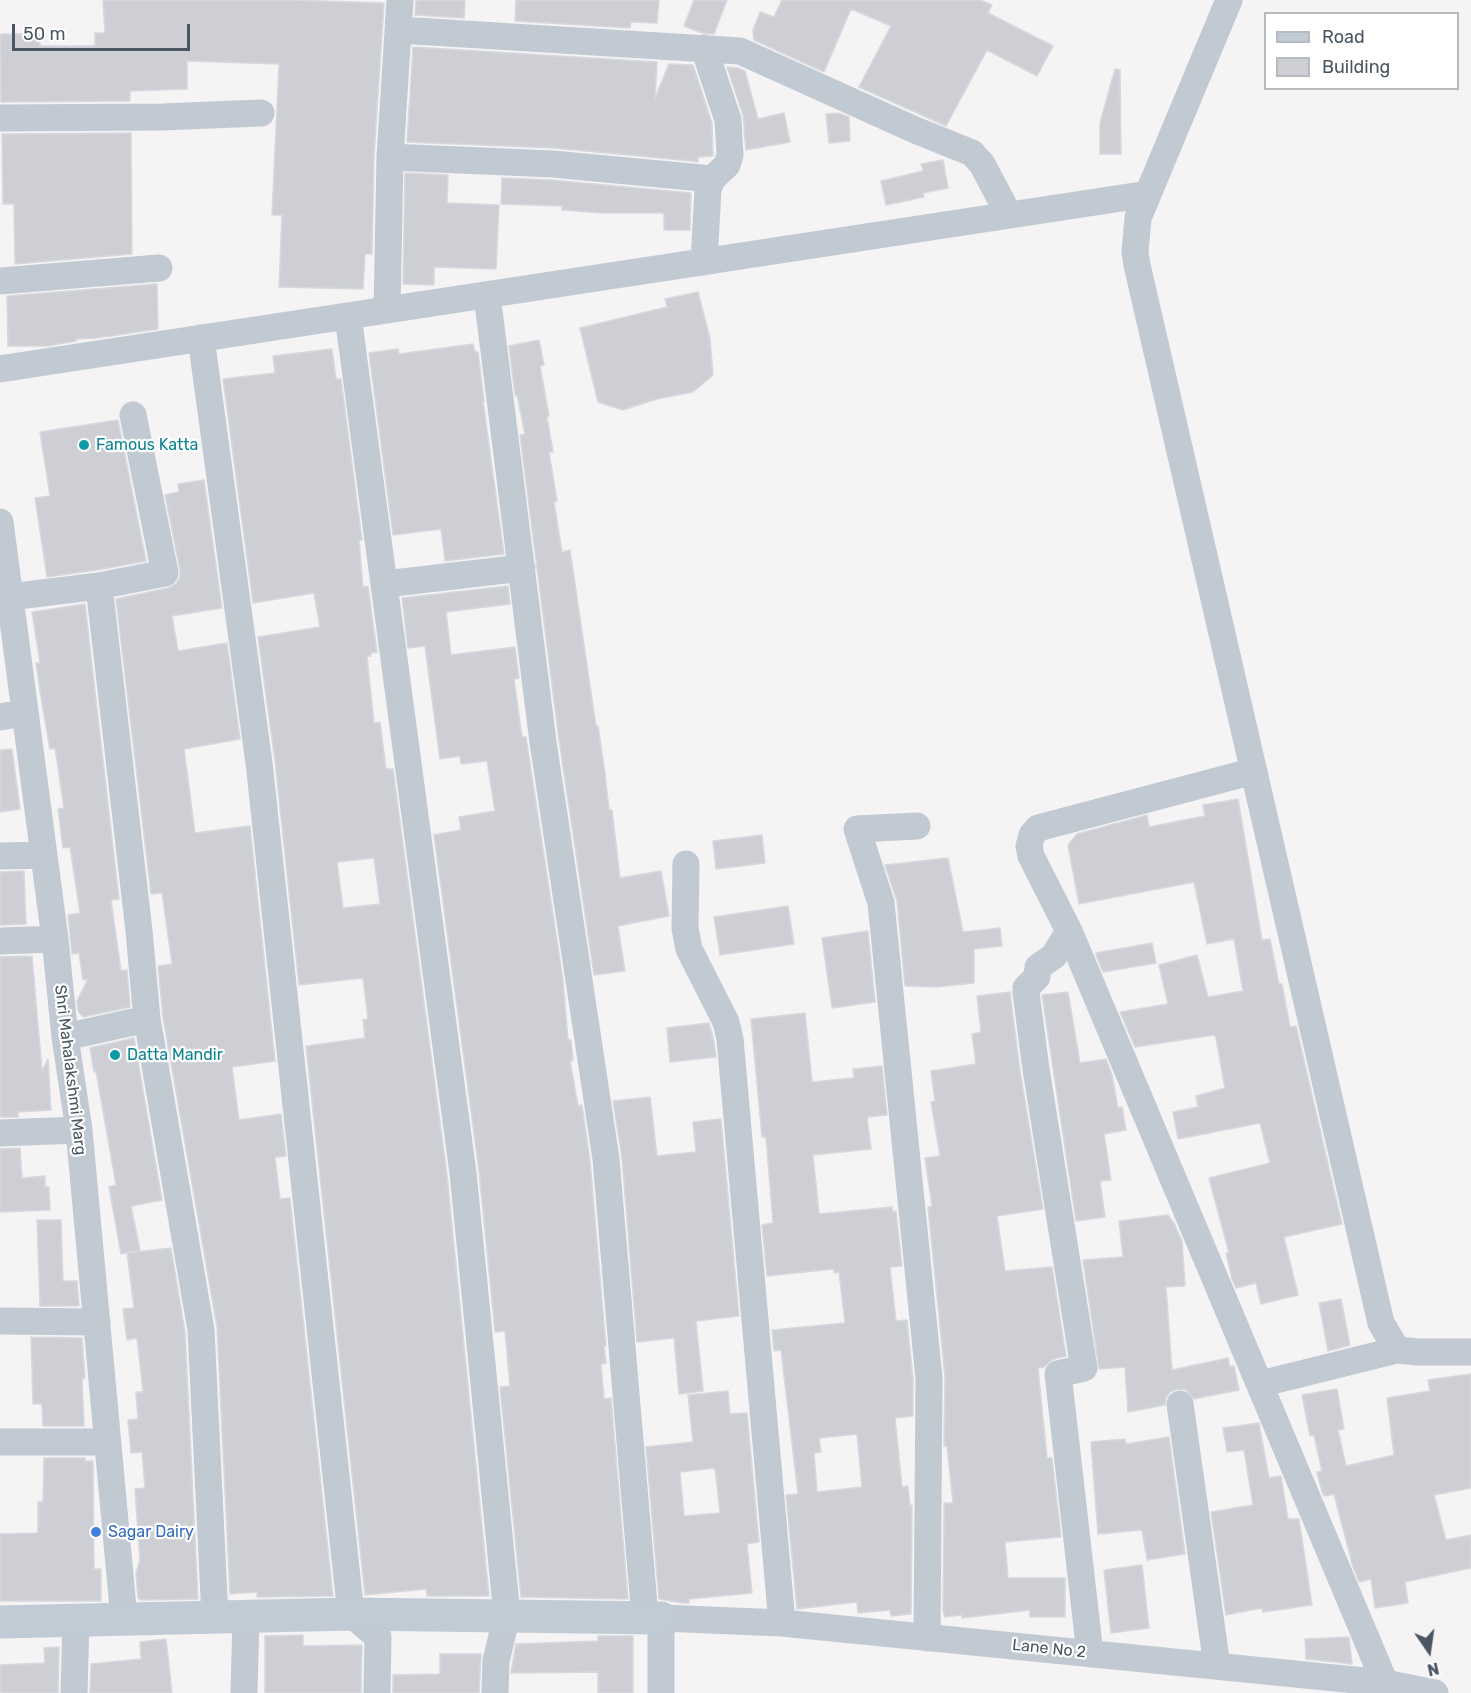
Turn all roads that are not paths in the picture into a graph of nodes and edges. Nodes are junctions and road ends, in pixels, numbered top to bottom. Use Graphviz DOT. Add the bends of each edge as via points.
graph roads {
  1 [pos="400,0"];
  2 [pos="1229,0"];
  3 [pos="399,30"];
  4 [pos="705,48"];
  5 [pos="261,113"];
  6 [pos="0,118"];
  7 [pos="390,157"];
  8 [pos="712,179"];
  9 [pos="1148,194"];
  10 [pos="1009,215"];
  11 [pos="704,262"];
  12 [pos="159,268"];
  13 [pos="0,281"];
  14 [pos="487,295"];
  15 [pos="387,310"];
  16 [pos="348,316"];
  17 [pos="201,338"];
  18 [pos="0,369"];
  19 [pos="133,415"];
  20 [pos="0,522"];
  21 [pos="3,566"];
  22 [pos="522,568"];
  23 [pos="385,584"];
  24 [pos="99,586"];
  25 [pos="10,597"];
  26 [pos="12,715"];
  27 [pos="1254,771"];
  28 [pos="917,826"];
  29 [pos="43,855"];
  30 [pos="0,856"];
  31 [pos="686,864"];
  32 [pos="1069,931"];
  33 [pos="55,939"];
  34 [pos="0,942"];
  35 [pos="147,1019"];
  36 [pos="65,1037"];
  37 [pos="79,1130"];
  38 [pos="0,1133"];
  39 [pos="0,1321"];
  40 [pos="97,1322"];
  41 [pos="1397,1350"];
  42 [pos="1471,1352"];
  43 [pos="1260,1384"];
  44 [pos="1180,1404"];
  45 [pos="0,1442"];
  46 [pos="107,1442"];
  47 [pos="351,1614"];
  48 [pos="507,1615"];
  49 [pos="230,1616"];
  50 [pos="653,1618"];
  51 [pos="76,1619"];
  52 [pos="124,1619"];
  53 [pos="0,1622"];
  54 [pos="782,1623"];
  55 [pos="927,1638"];
  56 [pos="1090,1654"];
  57 [pos="1217,1666"];
  58 [pos="1385,1683"];
  59 [pos="74,1693"];
  60 [pos="244,1693"];
  61 [pos="376,1693"];
  62 [pos="495,1693"];
  63 [pos="661,1693"];
  64 [pos="1435,1693"];
  1 -- 3 [label="street"];
  2 -- 9 [label="street"];
  3 -- 4 [label="street"];
  3 -- 7 [label="street"];
  4 -- 8 [label="street" via="729,128 727,165"];
  4 -- 10 [label="street" via="748,54 972,153"];
  5 -- 6 [label="street"];
  7 -- 8 [label="street" via="553,164"];
  7 -- 15 [label="street"];
  8 -- 11 [label="street" via="708,189"];
  9 -- 10 [label="street"];
  9 -- 27 [label="street" via="1138,218 1137,265"];
  10 -- 11 [label="street"];
  11 -- 14 [label="street"];
  12 -- 13 [label="street"];
  14 -- 15 [label="street"];
  14 -- 22 [label="street"];
  15 -- 16 [label="street"];
  16 -- 17 [label="street"];
  16 -- 23 [label="street"];
  17 -- 18 [label="street"];
  17 -- 47 [label="street" via="260,763"];
  19 -- 24 [label="street" via="165,573"];
  20 -- 21 [label="street, Shri Mahalakshmi Marg"];
  21 -- 25 [label="street, Shri Mahalakshmi Marg"];
  22 -- 23 [label="street"];
  22 -- 50 [label="street" via="543,742 606,1159"];
  23 -- 48 [label="street" via="463,1173"];
  24 -- 25 [label="street"];
  24 -- 35 [label="street"];
  25 -- 26 [label="street, Shri Mahalakshmi Marg"];
  26 -- 29 [label="street, Shri Mahalakshmi Marg"];
  27 -- 32 [label="street" via="1038,828 1029,846 1031,856"];
  27 -- 41 [label="street" via="1381,1323"];
  28 -- 55 [label="street" via="857,829 881,903 929,1378"];
  29 -- 30 [label="street"];
  29 -- 33 [label="street, Shri Mahalakshmi Marg"];
  31 -- 54 [label="street" via="685,928 689,949 726,1022 730,1039"];
  32 -- 43 [label="street"];
  32 -- 56 [label="street" via="1054,956 1038,968 1026,993 1084,1368 1058,1374"];
  33 -- 34 [label="street"];
  33 -- 36 [label="street, Shri Mahalakshmi Marg"];
  35 -- 36 [label="street"];
  35 -- 49 [label="street" via="201,1330"];
  36 -- 37 [label="street, Shri Mahalakshmi Marg"];
  37 -- 38 [label="street"];
  37 -- 40 [label="street, Shri Mahalakshmi Marg"];
  39 -- 40 [label="street"];
  40 -- 46 [label="street, Shri Mahalakshmi Marg"];
  41 -- 42 [label="street"];
  41 -- 43 [label="street"];
  43 -- 58 [label="street"];
  44 -- 57 [label="street"];
  45 -- 46 [label="street"];
  46 -- 52 [label="street, Shri Mahalakshmi Marg"];
  47 -- 48 [label="street"];
  47 -- 49 [label="street"];
  47 -- 61 [label="street" via="378,1637"];
  48 -- 50 [label="street"];
  48 -- 62 [label="street" via="496,1661"];
  49 -- 52 [label="street"];
  49 -- 60 [label="street"];
  50 -- 54 [label="street, Lane No 2"];
  50 -- 63 [label="street"];
  51 -- 52 [label="street"];
  51 -- 53 [label="street"];
  51 -- 59 [label="street"];
  54 -- 55 [label="street, Lane No 2"];
  55 -- 56 [label="street, Lane No 2"];
  56 -- 57 [label="street, Lane No 2"];
  57 -- 58 [label="street, Lane No 2"];
  58 -- 64 [label="street, Lane No 2"];
}
